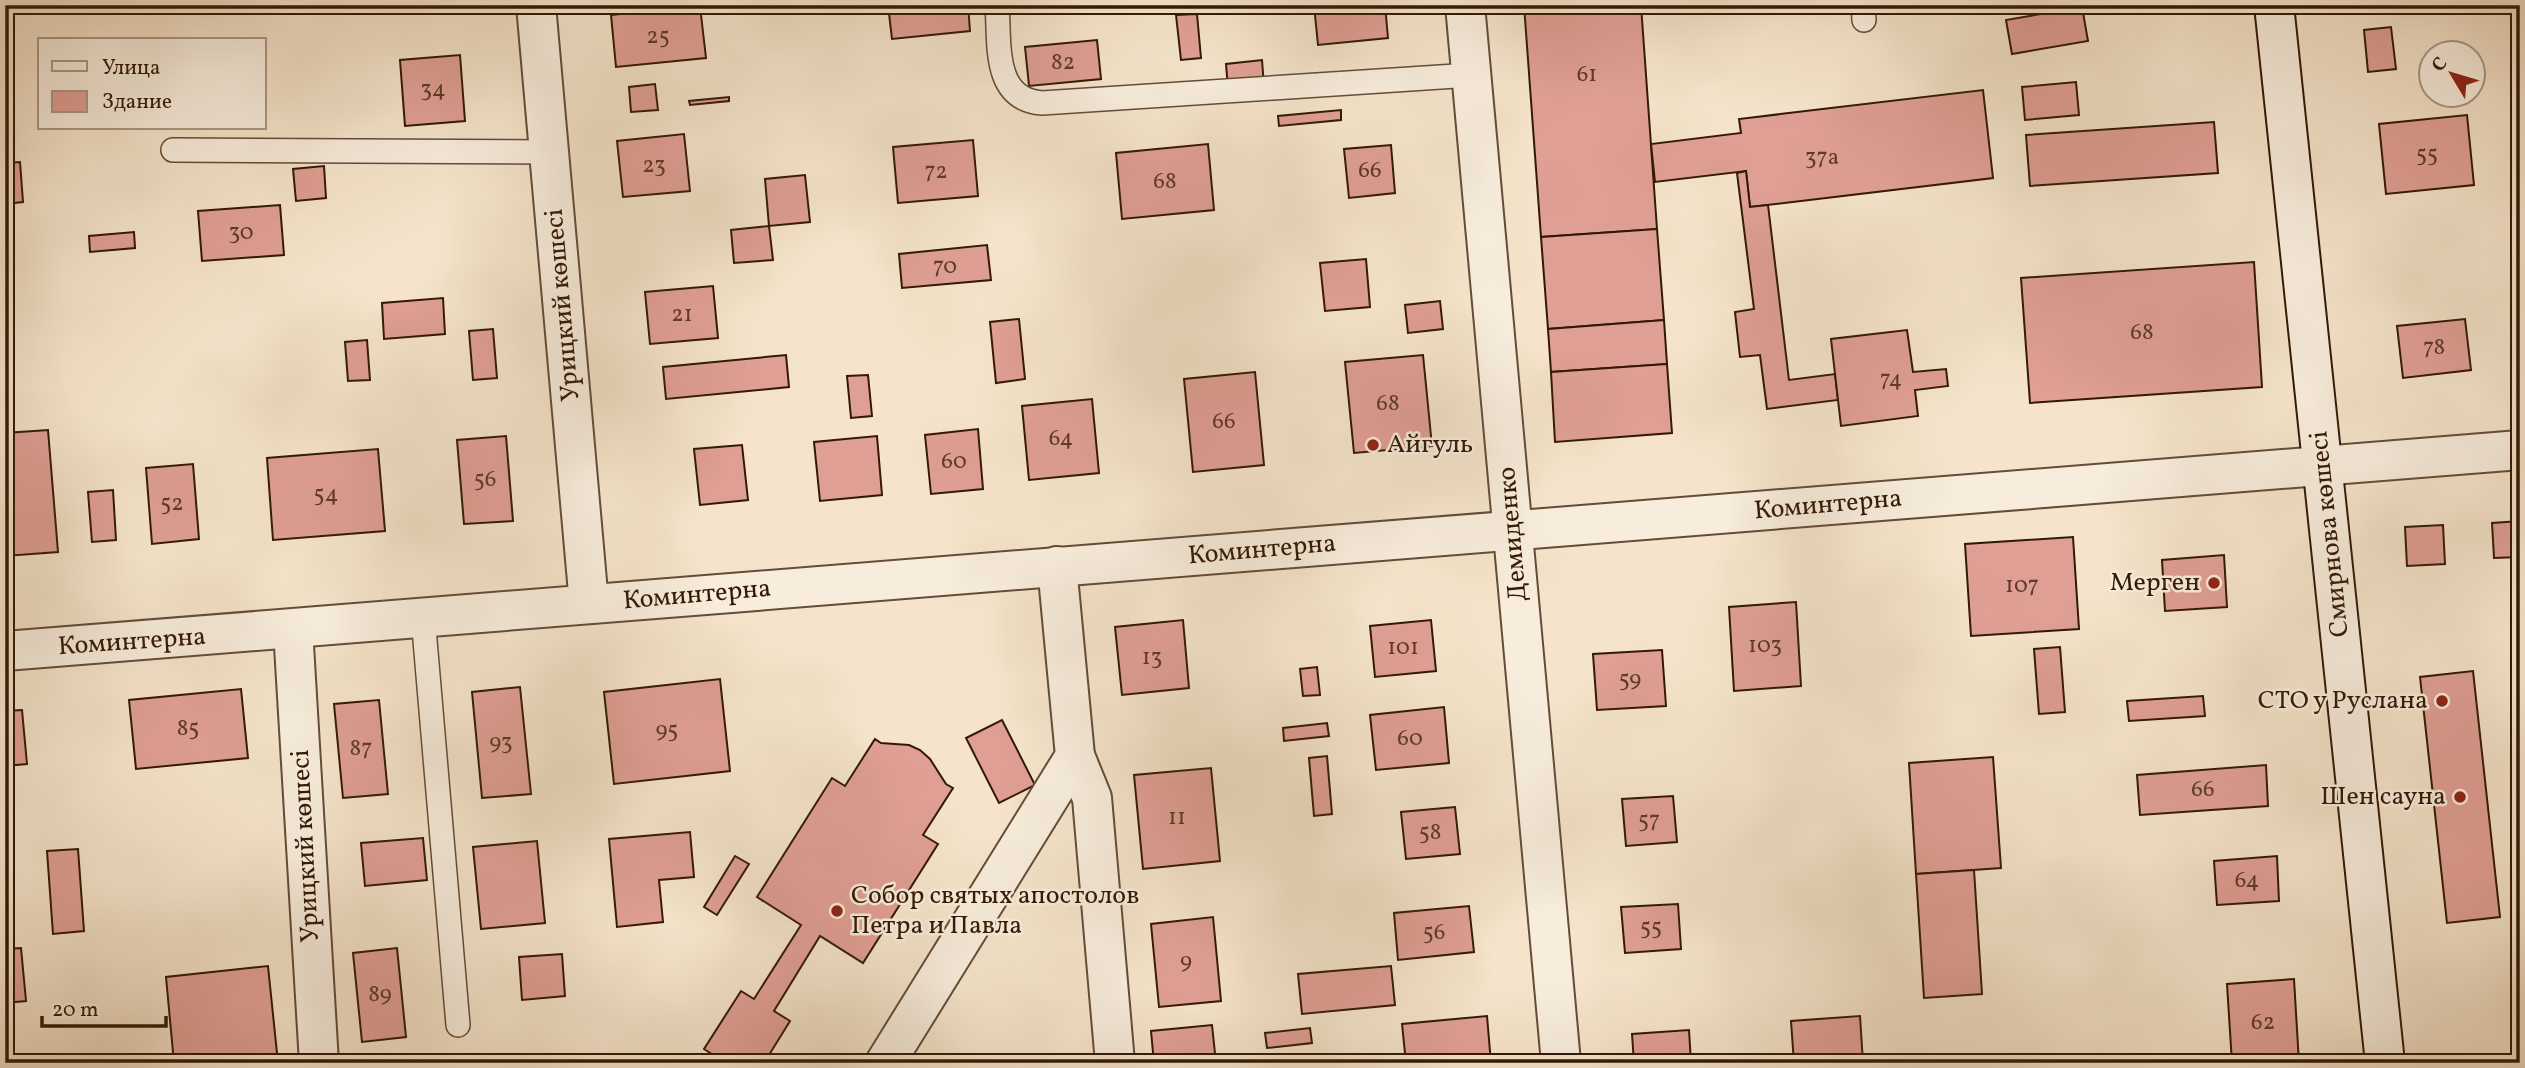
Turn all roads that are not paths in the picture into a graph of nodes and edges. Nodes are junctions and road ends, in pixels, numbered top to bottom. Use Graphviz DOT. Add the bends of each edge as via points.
graph roads {
  1 [pos="537,5"];
  2 [pos="997,5"];
  3 [pos="1465,5"];
  4 [pos="2274,5"];
  5 [pos="1471,75"];
  6 [pos="173,150"];
  7 [pos="549,152"];
  8 [pos="2520,450"];
  9 [pos="2323,466"];
  10 [pos="1513,530"];
  11 [pos="1057,566"];
  12 [pos="589,604"];
  13 [pos="423,617"];
  14 [pos="293,629"];
  15 [pos="5,651"];
  16 [pos="1075,756"];
  17 [pos="457,1025"];
  18 [pos="319,1063"];
  19 [pos="886,1063"];
  20 [pos="1115,1063"];
  21 [pos="1562,1063"];
  22 [pos="2385,1063"];
  1 -- 7 [label="street, Урицкий көшесі"];
  2 -- 5 [label="lane" via="1006,83 1027,102"];
  3 -- 5 [label="street, Демиденко"];
  4 -- 9 [label="street, Смирнова көшесі"];
  5 -- 10 [label="street, Демиденко"];
  6 -- 7 [label="lane"];
  7 -- 12 [label="street, Урицкий көшесі"];
  8 -- 9 [label="street, Коминтерна"];
  9 -- 10 [label="street, Коминтерна"];
  9 -- 22 [label="street, Смирнова көшесі"];
  10 -- 11 [label="street, Коминтерна"];
  10 -- 21 [label="street, Демиденко"];
  11 -- 12 [label="street, Коминтерна"];
  11 -- 16 [label="street"];
  12 -- 13 [label="street, Коминтерна"];
  13 -- 14 [label="street, Коминтерна"];
  13 -- 17 [label="lane"];
  14 -- 15 [label="street, Коминтерна"];
  14 -- 18 [label="street, Урицкий көшесі"];
  16 -- 19 [label="street"];
  16 -- 20 [label="street" via="1092,798"];
}
